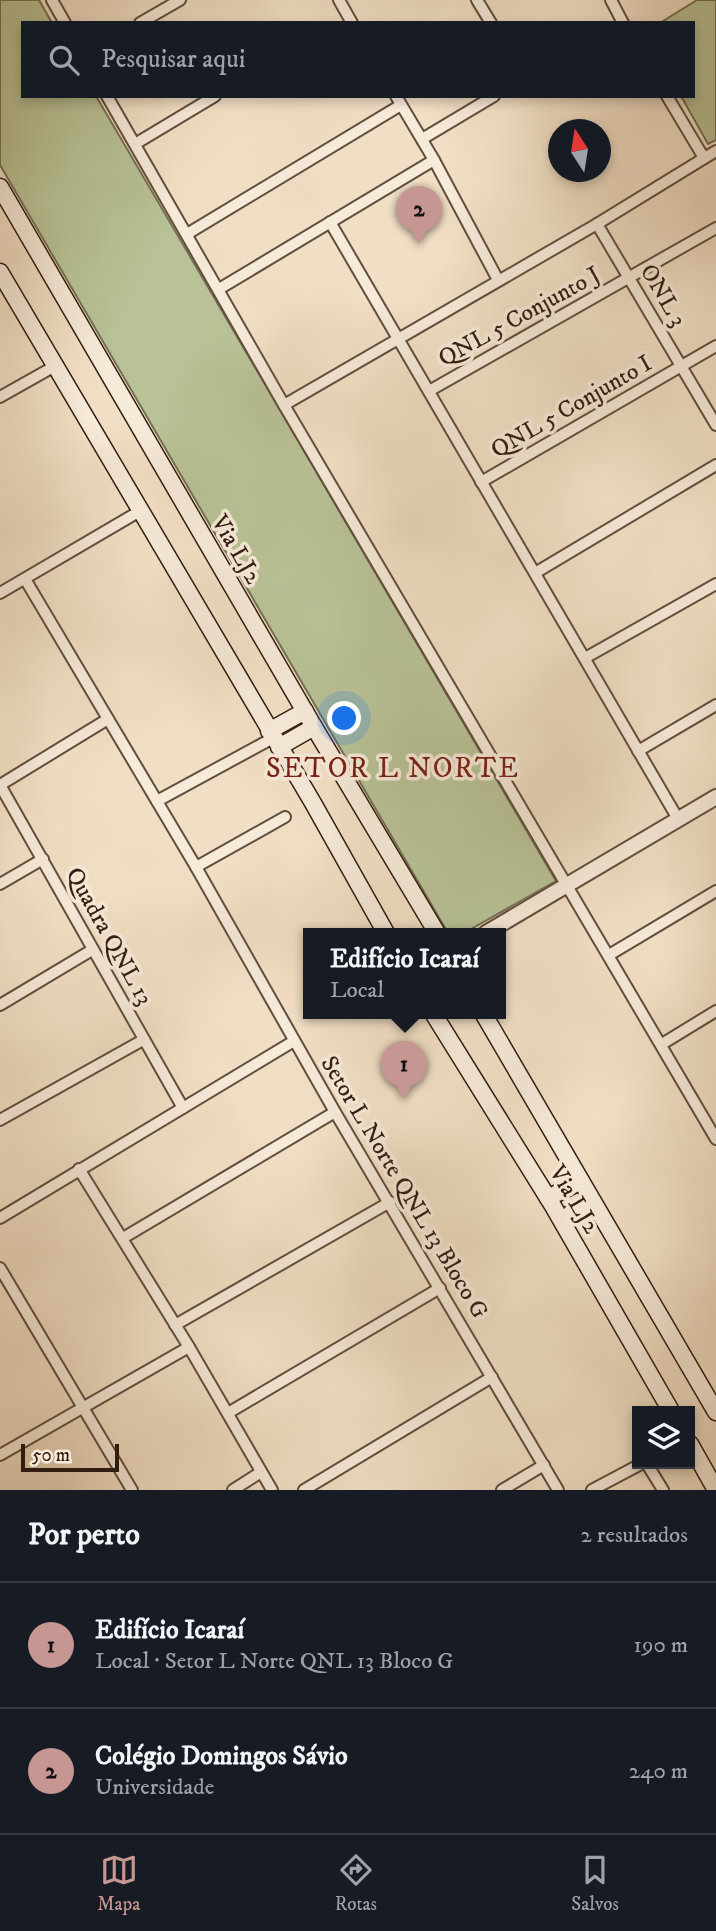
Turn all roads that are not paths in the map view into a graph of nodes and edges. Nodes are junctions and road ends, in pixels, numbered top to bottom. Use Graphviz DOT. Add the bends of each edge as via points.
graph roads {
  1 [pos="52,0"];
  2 [pos="180,0"];
  3 [pos="339,0"];
  4 [pos="477,0"];
  5 [pos="611,0"];
  6 [pos="350,20"];
  7 [pos="64,21"];
  8 [pos="143,21"];
  9 [pos="490,21"];
  10 [pos="622,21"];
  11 [pos="108,98"];
  12 [pos="212,98"];
  13 [pos="491,98"];
  14 [pos="668,98"];
  15 [pos="399,101"];
  16 [pos="422,139"];
  17 [pos="135,144"];
  18 [pos="716,150"];
  19 [pos="704,158"];
  20 [pos="434,160"];
  21 [pos="0,187"];
  22 [pos="330,222"];
  23 [pos="597,224"];
  24 [pos="716,228"];
  25 [pos="187,234"];
  26 [pos="0,272"];
  27 [pos="630,278"];
  28 [pos="498,280"];
  29 [pos="219,289"];
  30 [pos="397,340"];
  31 [pos="716,346"];
  32 [pos="55,366"];
  33 [pos="682,366"];
  34 [pos="429,391"];
  35 [pos="0,397"];
  36 [pos="284,405"];
  37 [pos="716,425"];
  38 [pos="716,466"];
  39 [pos="481,482"];
  40 [pos="141,512"];
  41 [pos="535,573"];
  42 [pos="24,579"];
  43 [pos="716,584"];
  44 [pos="2,588"];
  45 [pos="584,658"];
  46 [pos="716,705"];
  47 [pos="305,711"];
  48 [pos="108,719"];
  49 [pos="314,727"];
  50 [pos="274,739"];
  51 [pos="638,751"];
  52 [pos="0,785"];
  53 [pos="716,797"];
  54 [pos="157,801"];
  55 [pos="285,817"];
  56 [pos="678,820"];
  57 [pos="43,859"];
  58 [pos="196,867"];
  59 [pos="0,884"];
  60 [pos="565,885"];
  61 [pos="716,891"];
  62 [pos="383,928"];
  63 [pos="434,928"];
  64 [pos="494,928"];
  65 [pos="92,950"];
  66 [pos="609,955"];
  67 [pos="0,1005"];
  68 [pos="716,1011"];
  69 [pos="437,1019"];
  70 [pos="486,1019"];
  71 [pos="144,1040"];
  72 [pos="294,1041"];
  73 [pos="662,1044"];
  74 [pos="183,1108"];
  75 [pos="335,1112"];
  76 [pos="0,1121"];
  77 [pos="715,1134"];
  78 [pos="79,1169"];
  79 [pos="581,1181"];
  80 [pos="548,1198"];
  81 [pos="390,1202"];
  82 [pos="593,1204"];
  83 [pos="0,1218"];
  84 [pos="563,1223"];
  85 [pos="123,1238"];
  86 [pos="0,1268"];
  87 [pos="440,1288"];
  88 [pos="175,1325"];
  89 [pos="189,1347"];
  90 [pos="492,1377"];
  91 [pos="668,1406"];
  92 [pos="85,1409"];
  93 [pos="716,1412"];
  94 [pos="228,1413"];
  95 [pos="695,1453"];
  96 [pos="0,1455"];
  97 [pos="544,1465"];
  98 [pos="632,1469"];
  99 [pos="650,1469"];
  100 [pos="261,1472"];
  101 [pos="556,1489"];
  102 [pos="132,1490"];
  103 [pos="233,1490"];
  104 [pos="272,1490"];
  105 [pos="303,1490"];
  106 [pos="502,1490"];
  107 [pos="592,1490"];
  108 [pos="663,1490"];
  109 [pos="716,1490"];
  1 -- 7 [label="street"];
  2 -- 8 [label="street"];
  3 -- 6 [label="street"];
  4 -- 9 [label="street"];
  5 -- 10 [label="street"];
  11 -- 17 [label="street"];
  12 -- 17 [label="street"];
  13 -- 16 [label="street"];
  14 -- 19 [label="street"];
  15 -- 16 [label="street"];
  15 -- 25 [label="street"];
  16 -- 20 [label="street"];
  17 -- 25 [label="street"];
  18 -- 19 [label="street"];
  19 -- 23 [label="street"];
  20 -- 22 [label="street"];
  20 -- 28 [label="street"];
  21 -- 47 [label="main road, Via LJ2"];
  22 -- 29 [label="street"];
  22 -- 30 [label="street"];
  23 -- 27 [label="street, ONL 3"];
  23 -- 28 [label="street"];
  24 -- 27 [label="street, QNL 5 Conjunto J"];
  25 -- 29 [label="street"];
  26 -- 32 [label="main road"];
  27 -- 33 [label="street, ONL 3"];
  27 -- 34 [label="street, QNL 5 Conjunto J"];
  28 -- 30 [label="street"];
  29 -- 36 [label="street"];
  30 -- 34 [label="street"];
  30 -- 36 [label="street"];
  31 -- 33 [label="street, QNL 5 Conjunto I"];
  32 -- 35 [label="street"];
  32 -- 40 [label="main road"];
  33 -- 37 [label="street, ONL 3"];
  33 -- 39 [label="street, QNL 5 Conjunto I"];
  34 -- 39 [label="street"];
  36 -- 60 [label="street"];
  38 -- 41 [label="street"];
  39 -- 41 [label="street"];
  40 -- 42 [label="street"];
  40 -- 50 [label="main road"];
  41 -- 45 [label="street"];
  42 -- 44 [label="street"];
  42 -- 48 [label="street, Setor L Norte QNL 13 Bloco G"];
  43 -- 45 [label="street"];
  45 -- 51 [label="street"];
  46 -- 51 [label="street"];
  47 -- 49 [label="main road, Via LJ2"];
  47 -- 50 [label="main road"];
  48 -- 52 [label="street"];
  48 -- 54 [label="street, Setor L Norte QNL 13 Bloco G"];
  49 -- 50 [label="main road"];
  49 -- 63 [label="main road, Via LJ2"];
  50 -- 54 [label="street"];
  50 -- 62 [label="main road"];
  51 -- 56 [label="street"];
  52 -- 57 [label="street, Quadra QNL 13"];
  53 -- 56 [label="street"];
  54 -- 58 [label="street, Setor L Norte QNL 13 Bloco G"];
  55 -- 58 [label="street"];
  56 -- 60 [label="street"];
  57 -- 59 [label="street"];
  57 -- 65 [label="street, Quadra QNL 13"];
  58 -- 72 [label="street, Setor L Norte QNL 13 Bloco G"];
  60 -- 64 [label="street"];
  60 -- 66 [label="street"];
  61 -- 66 [label="street"];
  65 -- 67 [label="street"];
  65 -- 71 [label="street, Quadra QNL 13"];
  66 -- 73 [label="street"];
  68 -- 73 [label="street"];
  69 -- 80 [label="main road, Via LJ2"];
  70 -- 79 [label="main road, Via LJ2"];
  71 -- 74 [label="street, Quadra QNL 13"];
  71 -- 76 [label="street"];
  72 -- 74 [label="street"];
  72 -- 75 [label="street, Setor L Norte QNL 13 Bloco G"];
  73 -- 77 [label="street"];
  74 -- 78 [label="street"];
  75 -- 81 [label="street, Setor L Norte QNL 13 Bloco G"];
  75 -- 85 [label="street"];
  78 -- 83 [label="street"];
  78 -- 85 [label="street"];
  79 -- 80 [label="main road"];
  79 -- 82 [label="main road, Via LJ2"];
  80 -- 84 [label="main road, Via LJ2"];
  81 -- 87 [label="street, Setor L Norte QNL 13 Bloco G"];
  81 -- 88 [label="street"];
  82 -- 84 [label="main road" via="572,1212"];
  82 -- 93 [label="main road, Via LJ2"];
  84 -- 91 [label="main road, Via LJ2"];
  85 -- 88 [label="street"];
  86 -- 92 [label="street"];
  87 -- 90 [label="street, Setor L Norte QNL 13 Bloco G"];
  87 -- 94 [label="street"];
  88 -- 89 [label="street"];
  89 -- 92 [label="street"];
  89 -- 94 [label="street"];
  90 -- 97 [label="street, Setor L Norte QNL 13 Bloco G"];
  90 -- 105 [label="street"];
  92 -- 96 [label="street"];
  92 -- 102 [label="street"];
  94 -- 100 [label="street"];
  95 -- 109 [label="main road"];
  97 -- 101 [label="street, Setor L Norte QNL 13 Bloco G"];
  97 -- 106 [label="street"];
  98 -- 107 [label="street"];
  99 -- 108 [label="street"];
  100 -- 103 [label="street"];
  100 -- 104 [label="street"];
}
